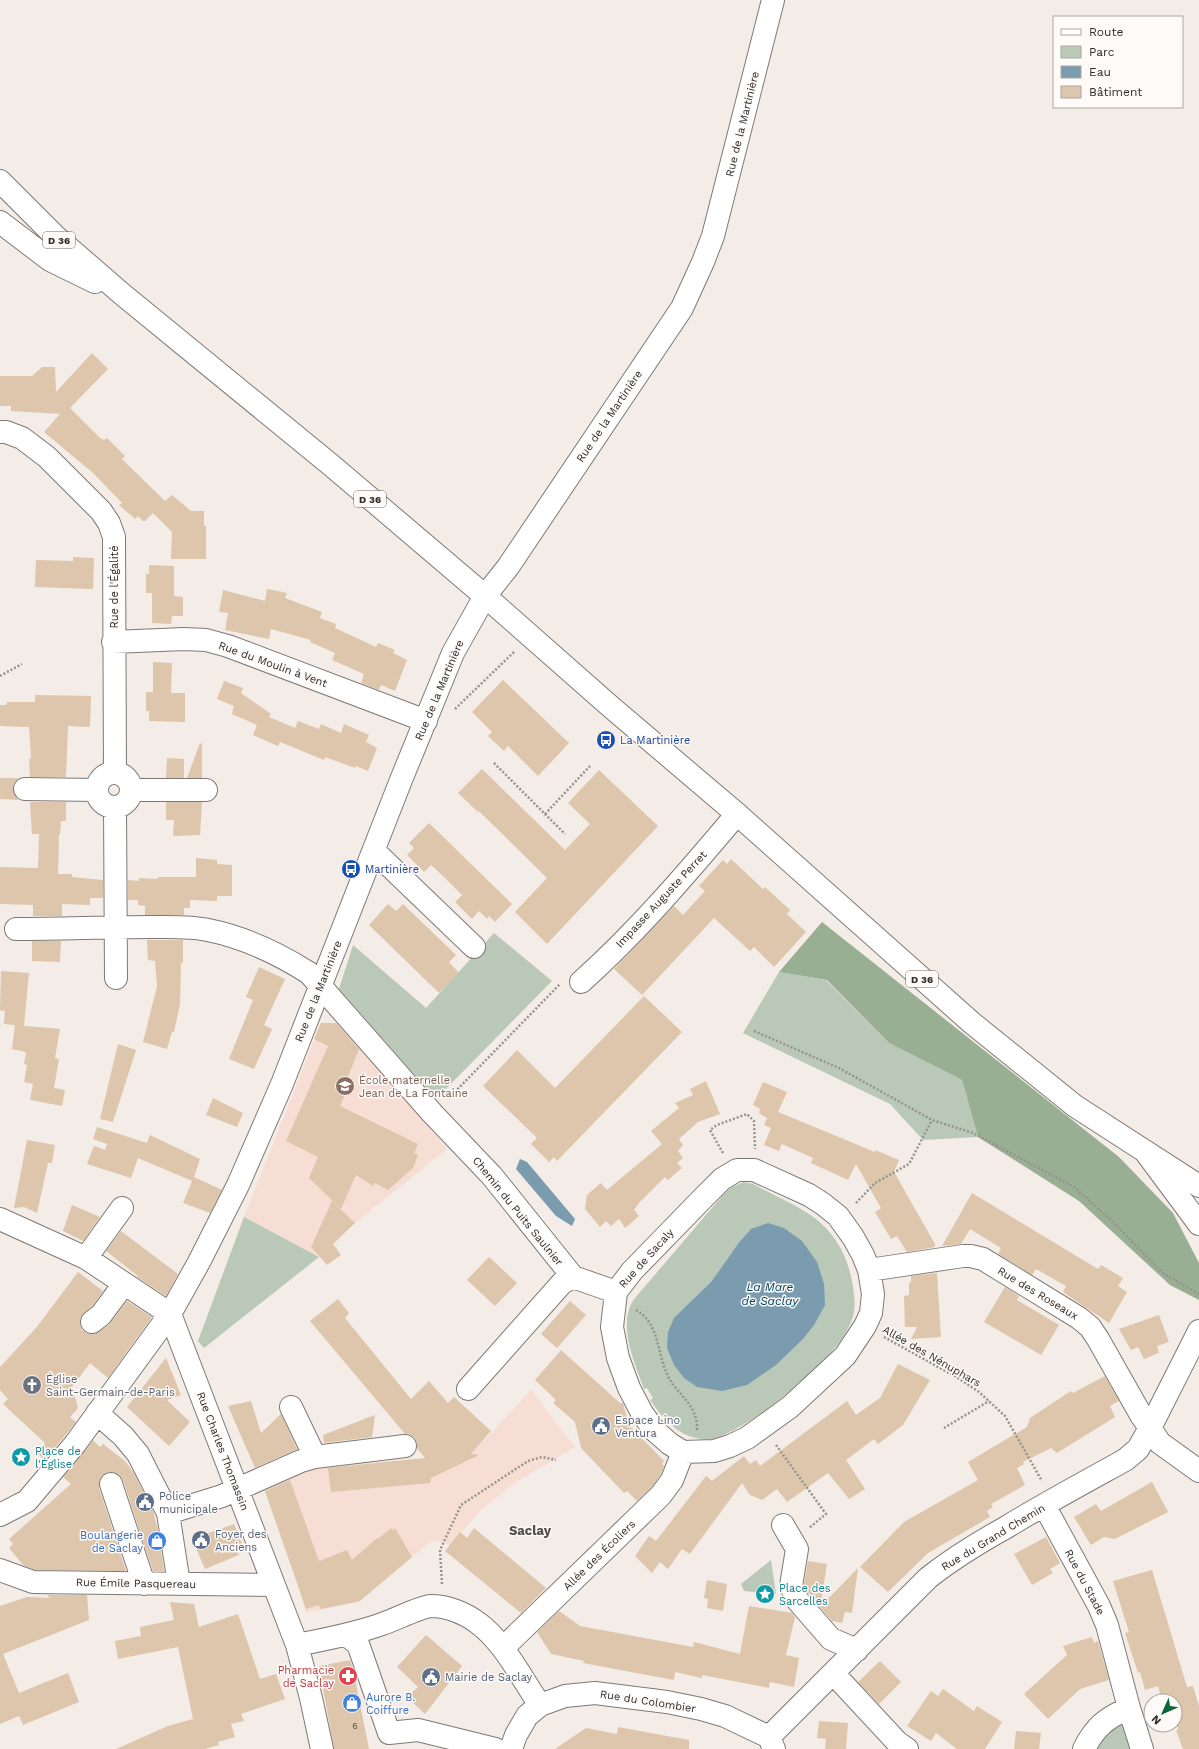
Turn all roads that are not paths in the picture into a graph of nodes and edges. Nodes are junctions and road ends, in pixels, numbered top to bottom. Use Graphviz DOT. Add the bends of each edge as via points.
graph roads {
  1 [pos="773,0"];
  2 [pos="0,181"];
  3 [pos="0,222"];
  4 [pos="122,294"];
  5 [pos="0,432"];
  6 [pos="485,596"];
  7 [pos="113,642"];
  8 [pos="426,721"];
  9 [pos="115,773"];
  10 [pos="25,790"];
  11 [pos="97,790"];
  12 [pos="132,790"];
  13 [pos="206,790"];
  14 [pos="115,807"];
  15 [pos="738,814"];
  16 [pos="374,851"];
  17 [pos="116,927"];
  18 [pos="16,929"];
  19 [pos="474,947"];
  20 [pos="116,978"];
  21 [pos="581,982"];
  22 [pos="320,986"];
  23 [pos="1146,1153"];
  24 [pos="1199,1186"];
  25 [pos="122,1208"];
  26 [pos="0,1219"];
  27 [pos="1199,1224"];
  28 [pos="86,1258"];
  29 [pos="869,1270"];
  30 [pos="573,1277"];
  31 [pos="124,1284"];
  32 [pos="616,1297"];
  33 [pos="170,1314"];
  34 [pos="92,1322"];
  35 [pos="1199,1331"];
  36 [pos="468,1389"];
  37 [pos="291,1407"];
  38 [pos="97,1413"];
  39 [pos="1150,1428"];
  40 [pos="405,1446"];
  41 [pos="689,1452"];
  42 [pos="315,1457"];
  43 [pos="1199,1471"];
  44 [pos="111,1484"];
  45 [pos="237,1488"];
  46 [pos="1044,1505"];
  47 [pos="168,1513"];
  48 [pos="0,1515"];
  49 [pos="783,1525"];
  50 [pos="0,1570"];
  51 [pos="144,1584"];
  52 [pos="179,1584"];
  53 [pos="274,1586"];
  54 [pos="346,1635"];
  55 [pos="297,1645"];
  56 [pos="503,1648"];
  57 [pos="857,1650"];
  58 [pos="833,1673"];
  59 [pos="540,1705"];
  60 [pos="1129,1708"];
  61 [pos="389,1741"];
  62 [pos="771,1743"];
  63 [pos="322,1749"];
  64 [pos="495,1749"];
  65 [pos="511,1749"];
  66 [pos="907,1749"];
  67 [pos="1084,1749"];
  68 [pos="1142,1749"];
  1 -- 6 [label="street, Rue de la Martinière" via="713,236 682,308 508,568"];
  2 -- 4 [label="street, D 36" via="55,236"];
  3 -- 4 [label="street" via="50,260"];
  4 -- 6 [label="street, D 36"];
  5 -- 7 [label="street, Rue de l'Égalité" via="22,438 35,446 101,511 109,523 114,537"];
  6 -- 8 [label="street, Rue de la Martinière" via="453,653"];
  6 -- 15 [label="street, D 36"];
  7 -- 8 [label="street, Rue du Moulin à Vent" via="206,640"];
  7 -- 9 [label="street, Rue de l'Égalité"];
  8 -- 16 [label="street, Rue de la Martinière"];
  9 -- 11 [label="street" via="105,776 98,784"];
  9 -- 12 [label="street" via="124,776 131,784"];
  10 -- 11 [label="street"];
  11 -- 14 [label="street" via="100,800"];
  12 -- 13 [label="street"];
  12 -- 14 [label="street" via="125,804"];
  14 -- 17 [label="street"];
  15 -- 21 [label="street, Impasse Auguste Perret" via="671,891"];
  15 -- 23 [label="street, D 36" via="972,1023 1076,1106"];
  16 -- 19 [label="street"];
  16 -- 22 [label="street, Rue de la Martinière"];
  17 -- 18 [label="street, Chemin du Puits Saulnier"];
  17 -- 20 [label="street"];
  17 -- 22 [label="street, Chemin du Puits Saulnier" via="208,930 240,940 293,963 309,973"];
  22 -- 30 [label="street, Chemin du Puits Saulnier" via="432,1113 492,1176"];
  22 -- 33 [label="street, Rue de la Martinière" via="282,1084 238,1185"];
  23 -- 24 [label="street, D 36"];
  23 -- 27 [label="street"];
  25 -- 28 [label="street"];
  26 -- 28 [label="street"];
  28 -- 31 [label="street"];
  29 -- 32 [label="street, Rue de Sacaly" via="853,1237 838,1216 823,1204 754,1170 737,1170 722,1179 638,1265"];
  29 -- 39 [label="street, Rue des Roseaux" via="963,1256 983,1259 1090,1327"];
  29 -- 41 [label="street, Rue de Sacaly" via="873,1294 871,1313 845,1356 790,1407 747,1438 714,1451"];
  30 -- 32 [label="street"];
  30 -- 36 [label="street" via="562,1283"];
  31 -- 33 [label="street"];
  31 -- 34 [label="street" via="101,1315"];
  32 -- 41 [label="street, Rue de Sacaly" via="612,1326 618,1358 629,1388 654,1430 670,1444"];
  33 -- 38 [label="street, Rue de la Martinière"];
  33 -- 45 [label="street, Rue Charles Thomassin" via="213,1449"];
  35 -- 39 [label="street, Rue du Grand Chemin"];
  37 -- 42 [label="street"];
  38 -- 47 [label="street" via="123,1436 138,1454"];
  38 -- 48 [label="street, Rue de la Martinière" via="75,1444 27,1501"];
  39 -- 43 [label="street, Rue des Roseaux" via="1160,1443"];
  39 -- 46 [label="street, Rue du Grand Chemin" via="1138,1449 1125,1460"];
  40 -- 42 [label="street"];
  41 -- 56 [label="street, Allée des Écoliers" via="661,1496"];
  42 -- 45 [label="street"];
  44 -- 51 [label="street"];
  45 -- 47 [label="street" via="222,1496"];
  45 -- 53 [label="street, Rue Charles Thomassin"];
  46 -- 57 [label="street, Rue du Grand Chemin" via="940,1568"];
  46 -- 60 [label="street, Rue du Stade" via="1107,1625"];
  47 -- 52 [label="street"];
  49 -- 57 [label="street" via="797,1549 791,1586 798,1601 831,1639"];
  50 -- 51 [label="street, Rue Émile Pasquereau" via="33,1582"];
  51 -- 52 [label="street, Rue Émile Pasquereau"];
  52 -- 53 [label="street, Rue Émile Pasquereau"];
  53 -- 55 [label="street, Rue Charles Thomassin"];
  54 -- 55 [label="street"];
  54 -- 56 [label="street" via="428,1606 443,1607 479,1623"];
  54 -- 61 [label="street" via="358,1644"];
  55 -- 63 [label="street, Rue Charles Thomassin"];
  56 -- 59 [label="street"];
  57 -- 58 [label="street, Rue du Grand Chemin"];
  58 -- 62 [label="street, Rue du Grand Chemin"];
  58 -- 66 [label="street" via="897,1742"];
  59 -- 62 [label="street, Rue du Colombier" via="565,1696 595,1692 645,1699 726,1716"];
  59 -- 65 [label="street, Rue du Colombier" via="527,1716"];
  60 -- 67 [label="street" via="1103,1722 1091,1735"];
  60 -- 68 [label="street, Rue du Stade"];
  61 -- 64 [label="street" via="418,1730"];
}
